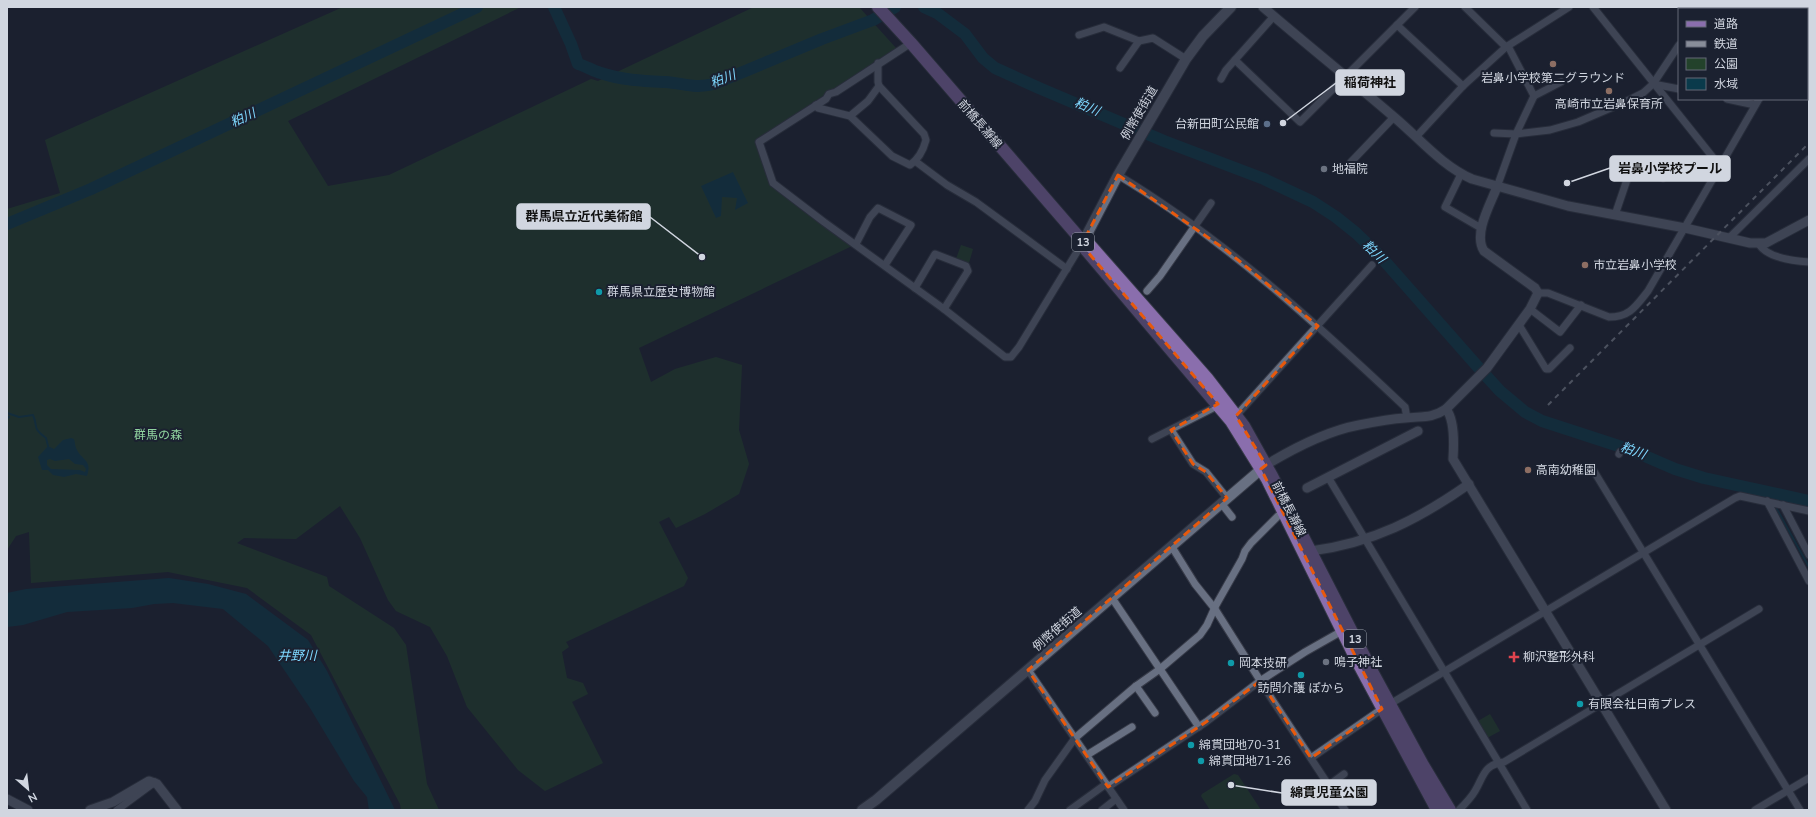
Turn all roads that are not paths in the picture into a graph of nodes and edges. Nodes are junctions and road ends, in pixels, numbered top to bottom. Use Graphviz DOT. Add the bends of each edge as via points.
graph roads {
  1 [pos="878,7"];
  2 [pos="1231,7"];
  3 [pos="1262,7"];
  4 [pos="1415,7"];
  5 [pos="1465,7"];
  6 [pos="1570,7"];
  7 [pos="1593,7"];
  8 [pos="1274,16"];
  9 [pos="1397,25"];
  10 [pos="1079,35"];
  11 [pos="1139,41"];
  12 [pos="911,43"];
  13 [pos="1507,46"];
  14 [pos="1678,46"];
  15 [pos="1186,59"];
  16 [pos="1235,60"];
  17 [pos="878,64"];
  18 [pos="1120,68"];
  19 [pos="1346,76"];
  20 [pos="1221,79"];
  21 [pos="1561,82"];
  22 [pos="1653,84"];
  23 [pos="879,86"];
  24 [pos="1464,86"];
  25 [pos="1678,89"];
  26 [pos="1534,96"];
  27 [pos="1737,100"];
  28 [pos="1757,102"];
  29 [pos="816,105"];
  30 [pos="850,116"];
  31 [pos="1394,117"];
  32 [pos="1494,133"];
  33 [pos="1516,134"];
  34 [pos="1416,137"];
  35 [pos="1809,159"];
  36 [pos="915,162"];
  37 [pos="1351,162"];
  38 [pos="1719,165"];
  39 [pos="1461,174"];
  40 [pos="1118,175"];
  41 [pos="1663,178"];
  42 [pos="1497,187"];
  43 [pos="1211,203"];
  44 [pos="1615,214"];
  45 [pos="1809,220"];
  46 [pos="1194,227"];
  47 [pos="1481,228"];
  48 [pos="1685,228"];
  49 [pos="1729,238"];
  50 [pos="1083,242"];
  51 [pos="856,244"];
  52 [pos="1759,244"];
  53 [pos="1809,262"];
  54 [pos="885,265"];
  55 [pos="1372,265"];
  56 [pos="1067,269"];
  57 [pos="915,288"];
  58 [pos="1147,291"];
  59 [pos="1538,293"];
  60 [pos="1580,305"];
  61 [pos="944,309"];
  62 [pos="1530,309"];
  63 [pos="1519,324"];
  64 [pos="1318,326"];
  65 [pos="1570,348"];
  66 [pos="1219,405"];
  67 [pos="1446,409"];
  68 [pos="1236,416"];
  69 [pos="1407,418"];
  70 [pos="1171,430"];
  71 [pos="1418,431"];
  72 [pos="1152,439"];
  73 [pos="1263,467"];
  74 [pos="1592,468"];
  75 [pos="1328,477"];
  76 [pos="1469,484"];
  77 [pos="1306,488"];
  78 [pos="1224,501"];
  79 [pos="1774,503"];
  80 [pos="1809,511"];
  81 [pos="1284,514"];
  82 [pos="1232,517"];
  83 [pos="1365,539"];
  84 [pos="1172,547"];
  85 [pos="1311,551"];
  86 [pos="1643,553"];
  87 [pos="1809,555"];
  88 [pos="1809,581"];
  89 [pos="1112,598"];
  90 [pos="1215,609"];
  91 [pos="1760,609"];
  92 [pos="1546,612"];
  93 [pos="1342,631"];
  94 [pos="1699,646"];
  95 [pos="1160,669"];
  96 [pos="1028,670"];
  97 [pos="1444,672"];
  98 [pos="1260,681"];
  99 [pos="1136,686"];
  100 [pos="1602,704"];
  101 [pos="1386,707"];
  102 [pos="1155,713"];
  103 [pos="1132,727"];
  104 [pos="1198,727"];
  105 [pos="1075,738"];
  106 [pos="1087,755"];
  107 [pos="1311,758"];
  108 [pos="1498,763"];
  109 [pos="1344,774"];
  110 [pos="1809,778"];
  111 [pos="155,782"];
  112 [pos="1329,785"];
  113 [pos="1107,786"];
  114 [pos="1788,790"];
  115 [pos="7,799"];
  116 [pos="1116,799"];
  117 [pos="28,810"];
  118 [pos="90,810"];
  119 [pos="117,810"];
  120 [pos="177,810"];
  121 [pos="862,810"];
  122 [pos="1028,810"];
  123 [pos="1070,810"];
  124 [pos="1102,810"];
  125 [pos="1124,810"];
  126 [pos="1345,810"];
  127 [pos="1437,810"];
  128 [pos="1450,810"];
  129 [pos="1459,810"];
  130 [pos="1527,810"];
  131 [pos="1666,810"];
  132 [pos="1755,810"];
  133 [pos="1800,810"];
  1 -- 12 [label="main road, 前橋長瀞線 / 13"];
  2 -- 15 [label="main road, 例幣使街道" via="1203,36"];
  3 -- 8 [label="street"];
  4 -- 9 [label="street"];
  5 -- 13 [label="street"];
  6 -- 13 [label="street"];
  7 -- 22 [label="street"];
  8 -- 16 [label="street"];
  8 -- 19 [label="street"];
  9 -- 19 [label="street"];
  9 -- 24 [label="street"];
  10 -- 11 [label="street" via="1104,27"];
  11 -- 15 [label="street" via="1153,38"];
  11 -- 18 [label="street"];
  12 -- 17 [label="street"];
  12 -- 50 [label="main road, 前橋長瀞線 / 13"];
  13 -- 24 [label="street"];
  13 -- 26 [label="street"];
  14 -- 22 [label="street"];
  15 -- 40 [label="main road, 例幣使街道"];
  16 -- 19 [label="street" via="1300,122"];
  16 -- 20 [label="street"];
  17 -- 23 [label="street"];
  17 -- 29 [label="street" via="829,94"];
  19 -- 31 [label="street"];
  21 -- 26 [label="street"];
  22 -- 25 [label="street"];
  22 -- 33 [label="street" via="1643,93 1578,122 1550,130"];
  22 -- 38 [label="street"];
  23 -- 30 [label="street" via="868,101"];
  23 -- 36 [label="street" via="924,134 926,140"];
  24 -- 34 [label="street"];
  26 -- 33 [label="street"];
  27 -- 28 [label="street"];
  28 -- 38 [label="street"];
  29 -- 30 [label="street" via="818,108"];
  29 -- 51 [label="street" via="759,142 773,183"];
  30 -- 36 [label="street" via="892,156 910,165"];
  31 -- 34 [label="street"];
  31 -- 37 [label="street"];
  32 -- 33 [label="street"];
  33 -- 42 [label="street"];
  34 -- 39 [label="street"];
  35 -- 49 [label="street"];
  36 -- 56 [label="street" via="976,202"];
  38 -- 48 [label="street"];
  39 -- 42 [label="street"];
  39 -- 47 [label="street" via="1445,208"];
  40 -- 46 [label="street"];
  40 -- 50 [label="main road, 例幣使街道"];
  41 -- 44 [label="street" via="1631,168"];
  42 -- 44 [label="street" via="1568,206"];
  42 -- 47 [label="street"];
  43 -- 46 [label="street"];
  44 -- 48 [label="street"];
  45 -- 52 [label="street" via="1777,238"];
  46 -- 58 [label="street"];
  46 -- 64 [label="street" via="1244,264"];
  47 -- 59 [label="street" via="1480,245 1484,251 1535,288"];
  48 -- 49 [label="street"];
  48 -- 60 [label="street" via="1648,291 1629,313 1609,317"];
  49 -- 52 [label="street"];
  50 -- 56 [label="street"];
  50 -- 66 [label="main road, 前橋長瀞線 / 13" via="1086,250"];
  50 -- 68 [label="main road, 前橋長瀞線 / 13" via="1090,245 1207,378"];
  51 -- 54 [label="street"];
  51 -- 54 [label="street" via="870,217 878,208 911,225"];
  52 -- 53 [label="street" via="1768,252"];
  54 -- 57 [label="street"];
  55 -- 64 [label="street"];
  56 -- 61 [label="street" via="1011,358 1005,357"];
  57 -- 61 [label="street"];
  57 -- 61 [label="street" via="935,254 966,266 968,271"];
  59 -- 60 [label="street" via="1548,293"];
  59 -- 62 [label="street"];
  60 -- 62 [label="street" via="1560,332"];
  62 -- 63 [label="street"];
  63 -- 65 [label="street" via="1546,369"];
  63 -- 67 [label="street" via="1488,368"];
  64 -- 68 [label="street"];
  64 -- 69 [label="street" via="1405,408"];
  66 -- 70 [label="street"];
  66 -- 73 [label="main road, 前橋長瀞線 / 13"];
  67 -- 69 [label="street" via="1431,417"];
  67 -- 76 [label="street" via="1450,414 1453,459"];
  68 -- 73 [label="main road, 前橋長瀞線 / 13"];
  69 -- 73 [label="street" via="1358,425 1328,434"];
  70 -- 72 [label="street"];
  70 -- 78 [label="street" via="1193,464 1206,472"];
  71 -- 75 [label="street"];
  73 -- 78 [label="main road, 例幣使街道"];
  73 -- 81 [label="main road, 前橋長瀞線 / 13"];
  73 -- 85 [label="main road, 前橋長瀞線 / 13"];
  74 -- 86 [label="street"];
  75 -- 77 [label="street"];
  75 -- 83 [label="street"];
  76 -- 83 [label="street" via="1418,518"];
  76 -- 92 [label="street"];
  78 -- 82 [label="street"];
  78 -- 84 [label="main road, 例幣使街道"];
  79 -- 80 [label="street"];
  79 -- 86 [label="street" via="1740,496"];
  79 -- 87 [label="street"];
  79 -- 88 [label="street"];
  81 -- 90 [label="street" via="1278,516 1245,551"];
  81 -- 93 [label="main road, 前橋長瀞線 / 13"];
  83 -- 85 [label="street"];
  83 -- 97 [label="street"];
  84 -- 89 [label="main road, 例幣使街道"];
  84 -- 90 [label="street" via="1195,584"];
  85 -- 101 [label="main road, 前橋長瀞線 / 13"];
  86 -- 92 [label="street"];
  86 -- 94 [label="street"];
  89 -- 95 [label="street"];
  89 -- 96 [label="main road, 例幣使街道"];
  90 -- 95 [label="street" via="1200,635"];
  90 -- 98 [label="street"];
  91 -- 94 [label="street"];
  92 -- 97 [label="street"];
  92 -- 100 [label="street"];
  93 -- 98 [label="street"];
  93 -- 101 [label="main road, 前橋長瀞線 / 13"];
  94 -- 100 [label="street"];
  94 -- 114 [label="street"];
  95 -- 99 [label="street"];
  95 -- 104 [label="street"];
  96 -- 105 [label="street"];
  96 -- 121 [label="main road, 例幣使街道"];
  97 -- 101 [label="street"];
  97 -- 108 [label="street"];
  98 -- 104 [label="street"];
  98 -- 107 [label="street"];
  99 -- 102 [label="street"];
  99 -- 105 [label="street"];
  100 -- 108 [label="street" via="1504,762"];
  100 -- 131 [label="street"];
  101 -- 107 [label="street"];
  101 -- 127 [label="main road, 前橋長瀞線 / 13"];
  101 -- 128 [label="main road, 前橋長瀞線 / 13"];
  103 -- 106 [label="street"];
  104 -- 113 [label="street"];
  105 -- 106 [label="street"];
  105 -- 122 [label="street" via="1045,780"];
  106 -- 113 [label="street"];
  107 -- 112 [label="street"];
  108 -- 129 [label="street" via="1483,772 1476,790"];
  108 -- 130 [label="street"];
  109 -- 112 [label="street"];
  110 -- 114 [label="street"];
  111 -- 118 [label="street" via="143,783 113,802"];
  111 -- 119 [label="street"];
  111 -- 120 [label="street"];
  112 -- 126 [label="street"];
  113 -- 116 [label="street"];
  113 -- 123 [label="street"];
  114 -- 132 [label="street"];
  114 -- 133 [label="street"];
  115 -- 117 [label="street"];
  116 -- 124 [label="street"];
  116 -- 125 [label="street"];
}
